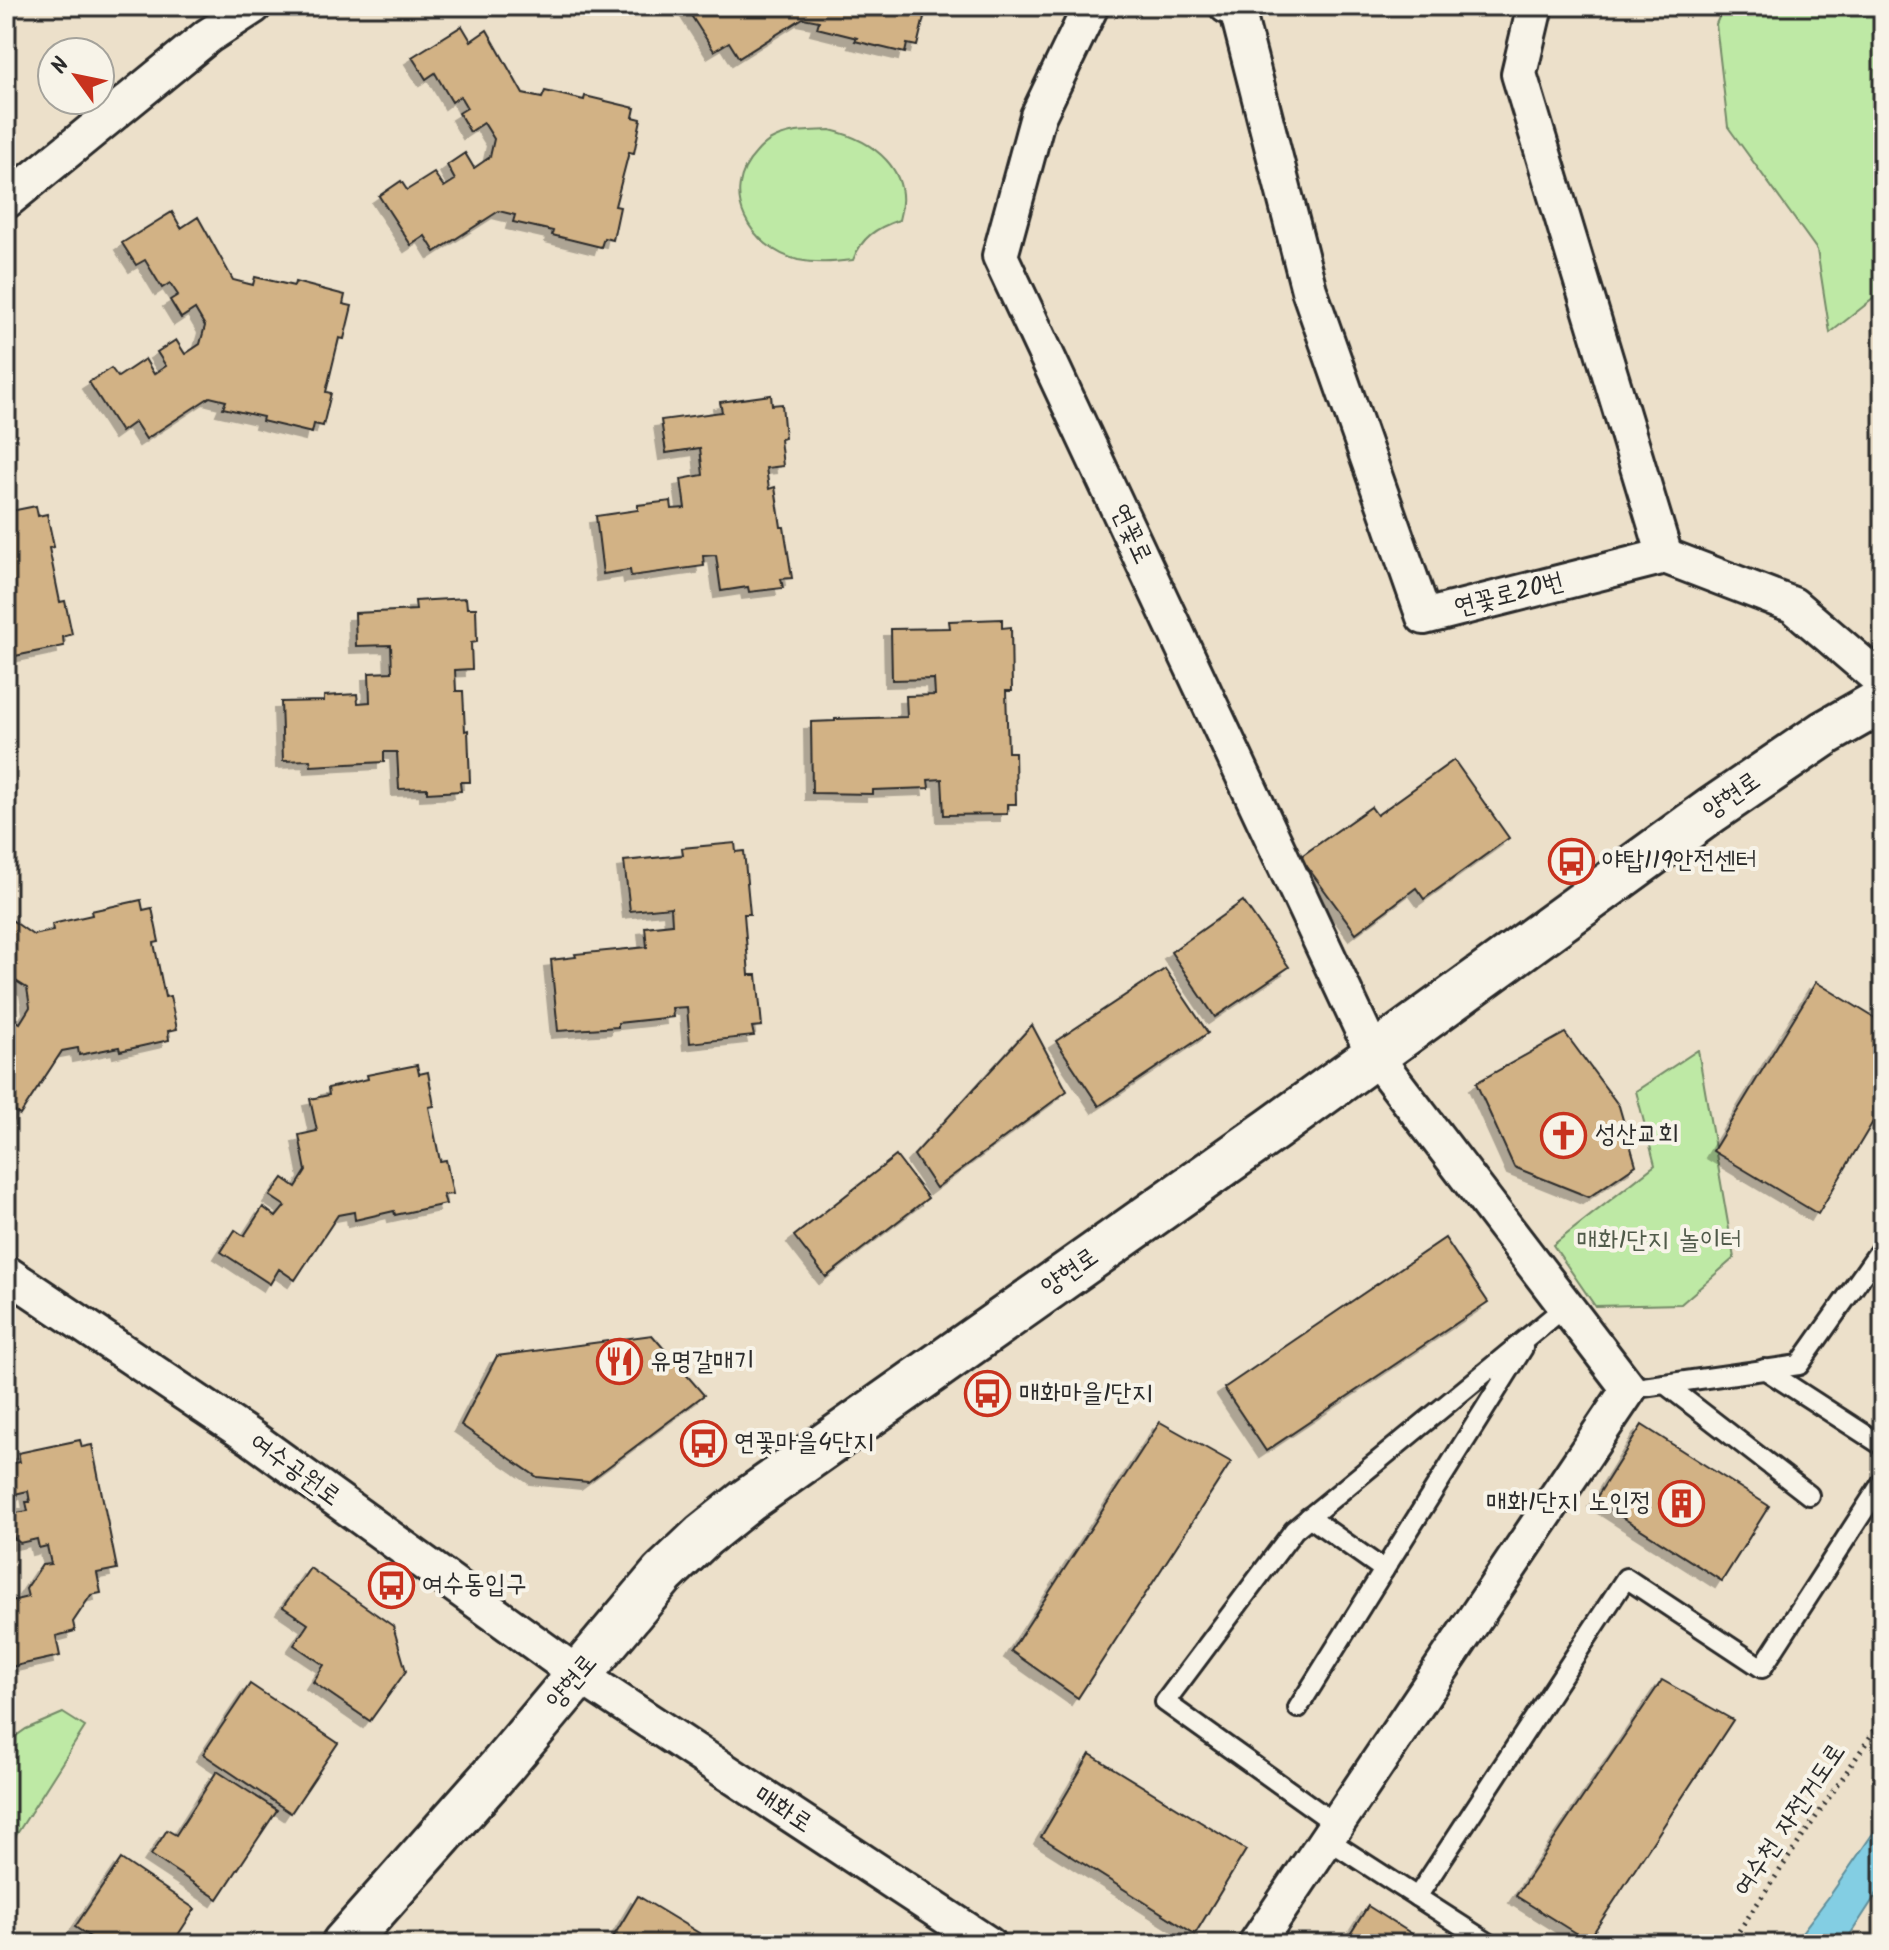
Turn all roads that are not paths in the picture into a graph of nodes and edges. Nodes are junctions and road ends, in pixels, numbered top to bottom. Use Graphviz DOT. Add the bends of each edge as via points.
graph roads {
  1 [pos="254,6"];
  2 [pos="1091,6"];
  3 [pos="1535,6"];
  4 [pos="1234,7"];
  5 [pos="6,201"];
  6 [pos="1665,556"];
  7 [pos="1883,682"];
  8 [pos="1883,700"];
  9 [pos="1374,1055"];
  10 [pos="1883,1246"];
  11 [pos="6,1273"];
  12 [pos="1566,1306"];
  13 [pos="1533,1332"];
  14 [pos="1764,1369"];
  15 [pos="1665,1384"];
  16 [pos="1629,1389"];
  17 [pos="1883,1446"];
  18 [pos="1883,1481"];
  19 [pos="1809,1495"];
  20 [pos="1309,1517"];
  21 [pos="1384,1570"];
  22 [pos="579,1675"];
  23 [pos="1298,1708"];
  24 [pos="1332,1832"];
  25 [pos="1417,1897"];
  26 [pos="344,1944"];
  27 [pos="988,1944"];
  28 [pos="1256,1944"];
  29 [pos="1490,1944"];
  1 -- 5 [label="street" via="208,36"];
  2 -- 9 [label="street, 연꽃로" via="1038,116 1000,256"];
  3 -- 6 [label="street" via="1519,74"];
  4 -- 6 [label="street, 연꽃로20번" via="1309,290 1424,617"];
  6 -- 7 [label="street" via="1793,605"];
  8 -- 9 [label="main road, 양현로" via="1712,810"];
  9 -- 12 [label="street, 연꽃로"];
  9 -- 22 [label="main road, 양현로" via="748,1500 663,1574"];
  10 -- 14 [label="lane" via="1799,1365"];
  11 -- 22 [label="street, 여수공원로" via="253,1439"];
  12 -- 13 [label="lane"];
  12 -- 16 [label="street, 연꽃로"];
  13 -- 20 [label="lane"];
  13 -- 21 [label="lane"];
  14 -- 15 [label="lane"];
  14 -- 17 [label="lane"];
  15 -- 16 [label="lane"];
  15 -- 19 [label="lane"];
  16 -- 24 [label="street"];
  18 -- 25 [label="lane" via="1762,1668 1626,1578"];
  20 -- 21 [label="lane"];
  20 -- 24 [label="lane" via="1165,1702"];
  21 -- 23 [label="lane"];
  22 -- 26 [label="main road, 양현로"];
  22 -- 27 [label="street, 매화로"];
  24 -- 25 [label="lane"];
  24 -- 28 [label="street"];
  25 -- 29 [label="lane"];
}
